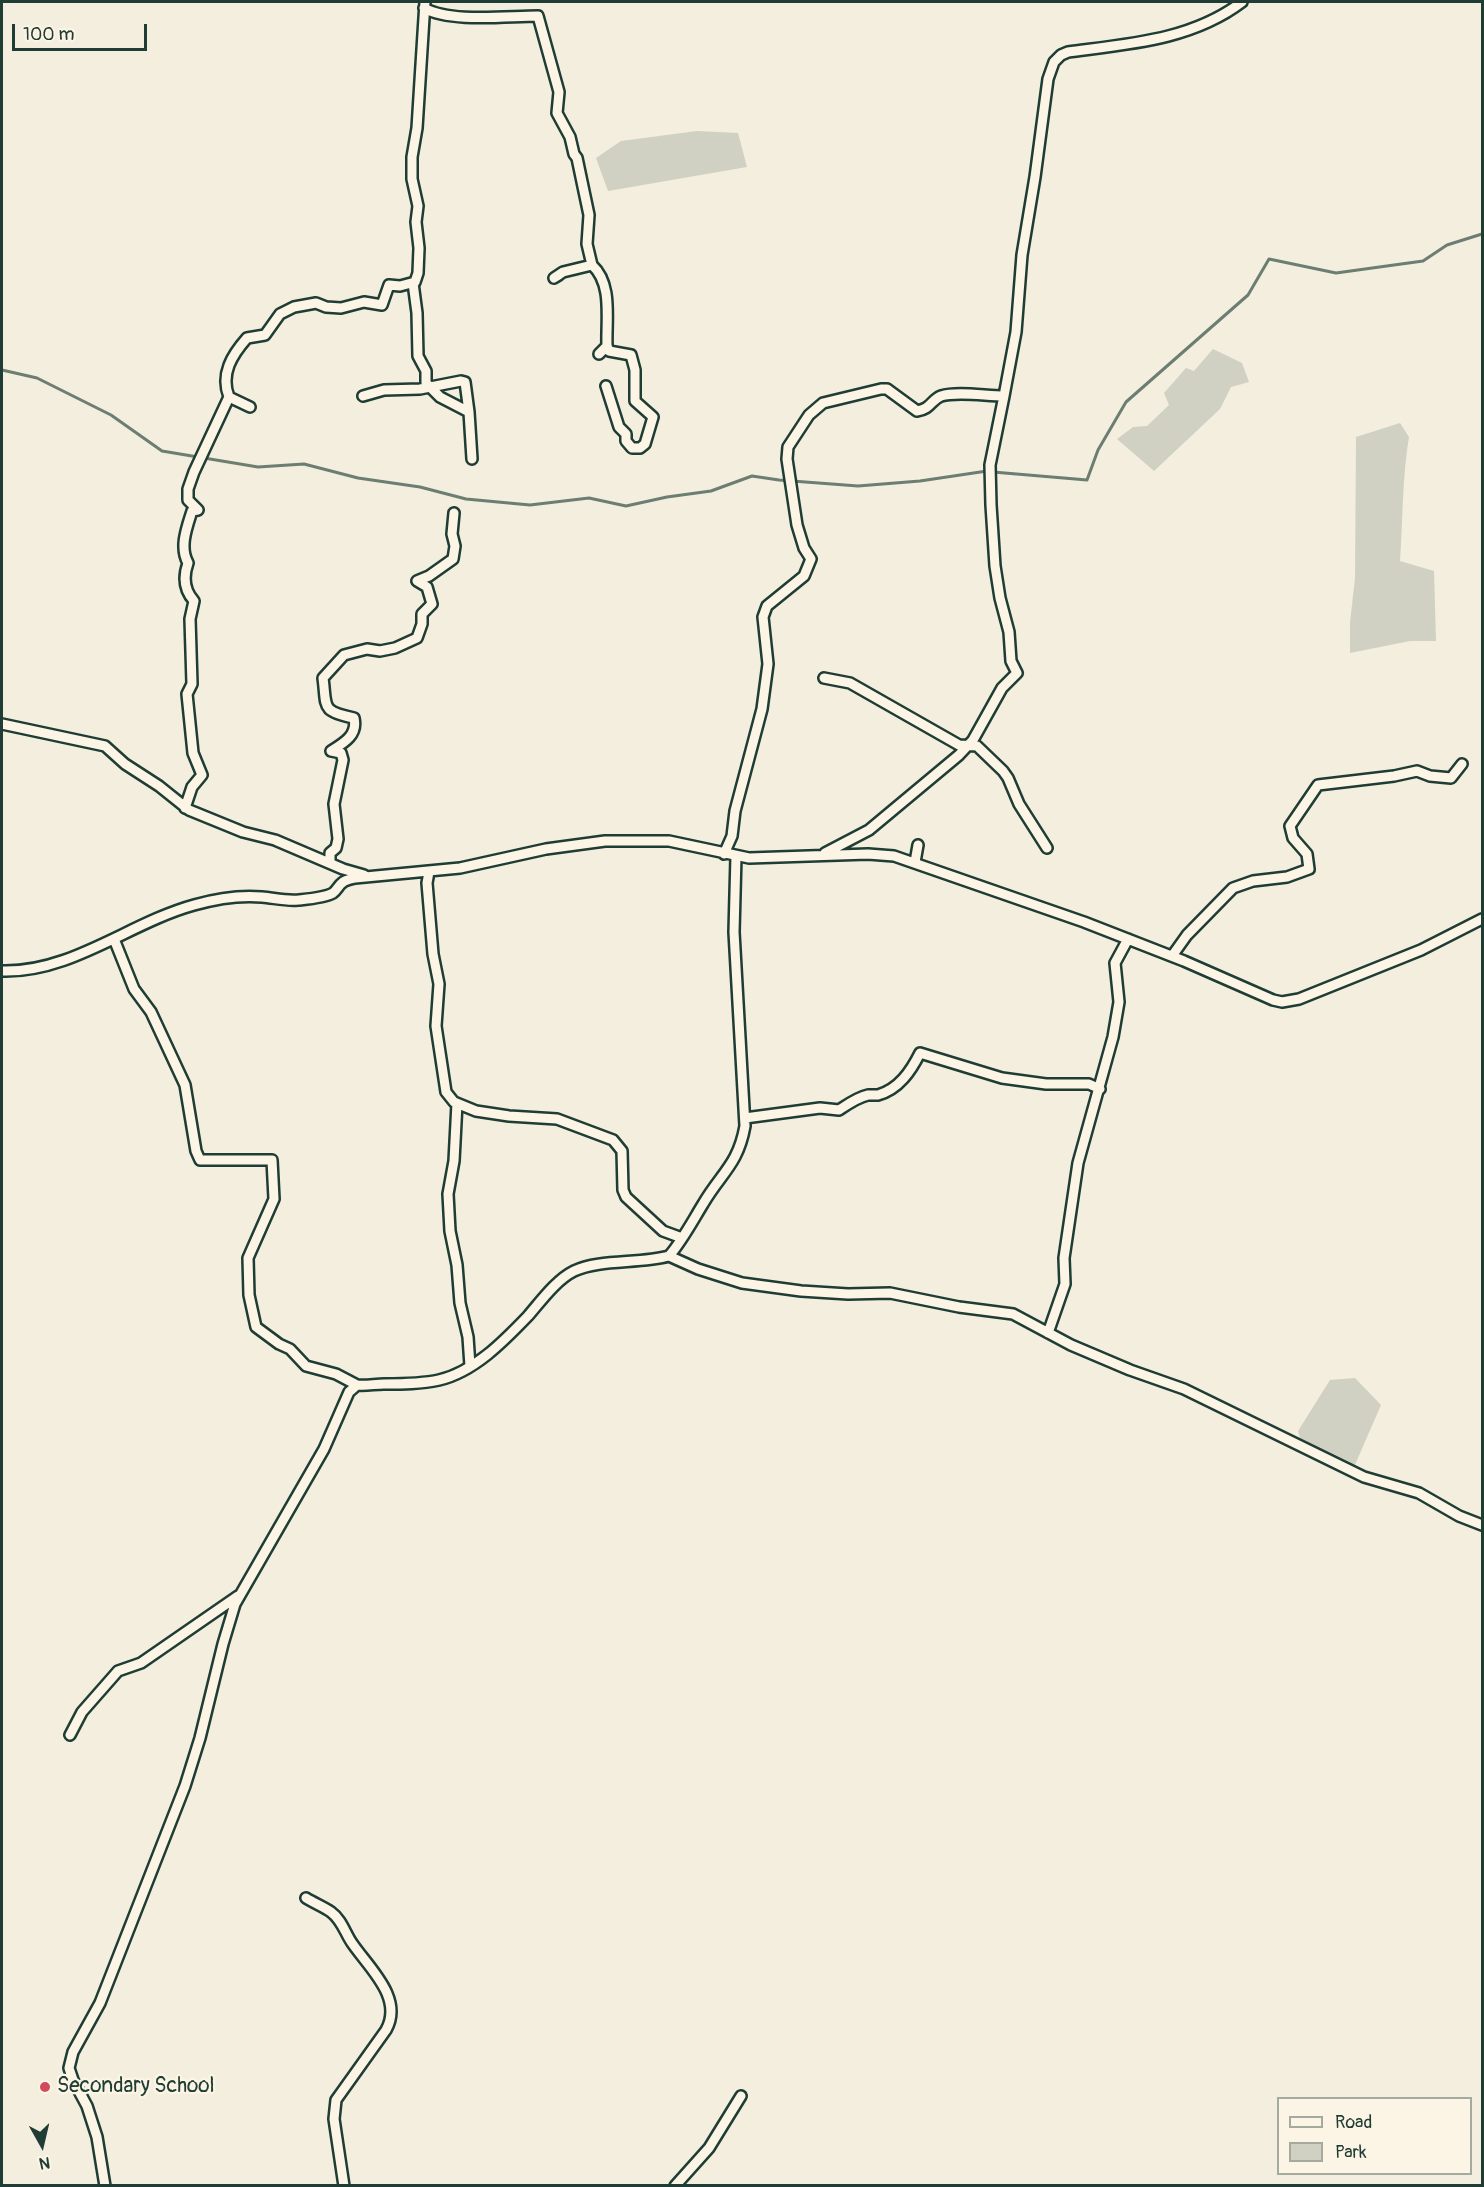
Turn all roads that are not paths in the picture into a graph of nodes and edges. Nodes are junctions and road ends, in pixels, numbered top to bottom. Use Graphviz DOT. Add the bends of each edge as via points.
graph roads {
  1 [pos="1242,2"];
  2 [pos="424,5"];
  3 [pos="592,265"];
  4 [pos="559,275"];
  5 [pos="413,283"];
  6 [pos="607,346"];
  7 [pos="599,354"];
  8 [pos="606,386"];
  9 [pos="430,387"];
  10 [pos="363,396"];
  11 [pos="1004,396"];
  12 [pos="229,397"];
  13 [pos="250,407"];
  14 [pos="469,412"];
  15 [pos="472,459"];
  16 [pos="454,513"];
  17 [pos="824,678"];
  18 [pos="2,724"];
  19 [pos="970,745"];
  20 [pos="1462,764"];
  21 [pos="185,808"];
  22 [pos="918,845"];
  23 [pos="1047,848"];
  24 [pos="724,854"];
  25 [pos="821,855"];
  26 [pos="736,856"];
  27 [pos="330,862"];
  28 [pos="915,862"];
  29 [pos="429,872"];
  30 [pos="369,876"];
  31 [pos="1482,919"];
  32 [pos="114,939"];
  33 [pos="1128,939"];
  34 [pos="1172,956"];
  35 [pos="2,971"];
  36 [pos="1100,1089"];
  37 [pos="457,1103"];
  38 [pos="745,1118"];
  39 [pos="682,1238"];
  40 [pos="669,1256"];
  41 [pos="1048,1333"];
  42 [pos="470,1366"];
  43 [pos="357,1385"];
  44 [pos="1482,1525"];
  45 [pos="242,1592"];
  46 [pos="70,1735"];
  47 [pos="306,1898"];
  48 [pos="741,2096"];
  49 [pos="105,2186"];
  50 [pos="344,2186"];
  51 [pos="675,2186"];
  1 -- 11 [label="street" via="1200,27 1160,39 1068,52 1054,62 1046,87 1022,255 1016,332"];
  2 -- 3 [label="street" via="434,13 450,17 538,16 559,92 557,113 577,158 590,215 586,244"];
  2 -- 5 [label="street" via="412,179 418,206 419,262"];
  3 -- 4 [label="street" via="554,278"];
  3 -- 6 [label="street" via="601,273 605,286"];
  5 -- 9 [label="street" via="418,357"];
  5 -- 12 [label="street" via="389,285 382,304 364,302 341,308 316,303 280,314 265,335 247,338 234,353 225,386"];
  6 -- 7 [label="street"];
  6 -- 8 [label="street" via="609,351 631,355 635,401 653,417 645,444 640,448 632,448 626,441"];
  9 -- 10 [label="street" via="384,390"];
  9 -- 14 [label="street" via="440,397"];
  9 -- 14 [label="street" via="465,382"];
  11 -- 19 [label="street" via="990,478 995,566 1011,661 1017,673 1002,688"];
  11 -- 24 [label="street" via="939,397 927,409 917,411 881,389 823,403 809,415 791,444 787,459 797,525 811,560 804,576 767,606 763,617 768,664 762,709 732,836"];
  12 -- 13 [label="street"];
  12 -- 21 [label="street" via="188,489 188,500 198,510 192,511 184,542 188,563 186,592 194,601 190,619 192,684 188,694 193,753 202,775 192,787"];
  14 -- 15 [label="street"];
  16 -- 27 [label="street" via="453,559 417,581 426,587 432,604 422,614 417,638 395,648 344,655 323,678 324,702 329,710 354,718 356,727 352,736 331,751 341,753 343,760 334,804 338,839"];
  17 -- 19 [label="street" via="850,683 955,743"];
  18 -- 21 [label="street" via="105,746"];
  19 -- 23 [label="street" via="981,748 1003,771 1018,804"];
  19 -- 25 [label="street" via="869,830"];
  20 -- 34 [label="street" via="1451,778 1417,771 1318,785 1290,826 1293,838 1307,854 1309,869 1233,888 1187,934"];
  21 -- 27 [label="street"];
  22 -- 28 [label="street"];
  24 -- 26 [label="street"];
  24 -- 29 [label="street" via="669,841 605,841"];
  25 -- 26 [label="street"];
  25 -- 28 [label="street" via="882,855"];
  26 -- 38 [label="street" via="734,951"];
  27 -- 30 [label="street"];
  28 -- 33 [label="street"];
  29 -- 30 [label="street"];
  29 -- 37 [label="street" via="439,996 436,1026 446,1092"];
  30 -- 32 [label="street" via="343,882 335,892 311,898 260,897 196,904"];
  31 -- 34 [label="street" via="1421,950 1299,999 1282,1002"];
  32 -- 35 [label="street" via="43,966"];
  32 -- 43 [label="street" via="134,989 151,1012 184,1085 200,1160 272,1160 274,1199 248,1258 249,1294 256,1327 290,1349 306,1366"];
  33 -- 34 [label="street"];
  33 -- 36 [label="street" via="1115,963 1119,1002"];
  36 -- 38 [label="street" via="1089,1084 1002,1078 920,1053 904,1079 878,1095 852,1101 839,1110 820,1108"];
  36 -- 41 [label="street" via="1073,1191 1064,1258 1065,1284"];
  37 -- 39 [label="street" via="476,1111 557,1119 614,1140 622,1152 626,1197 663,1231"];
  37 -- 42 [label="street" via="448,1194"];
  38 -- 39 [label="street" via="735,1161"];
  39 -- 40 [label="street"];
  40 -- 41 [label="street" via="742,1282 801,1291 890,1293 1013,1314"];
  40 -- 42 [label="street" via="574,1271"];
  41 -- 44 [label="street" via="1184,1389 1364,1477 1419,1493"];
  42 -- 43 [label="street" via="420,1383"];
  43 -- 45 [label="street" via="349,1392 324,1449"];
  45 -- 46 [label="street" via="141,1663 118,1671 82,1712"];
  45 -- 49 [label="street" via="226,1631 185,1786 100,2003 73,2052 69,2068 97,2137"];
  47 -- 50 [label="street" via="332,1912 382,1983 391,2007 392,2019 336,2100 334,2119"];
  48 -- 51 [label="street" via="709,2148"];
}
